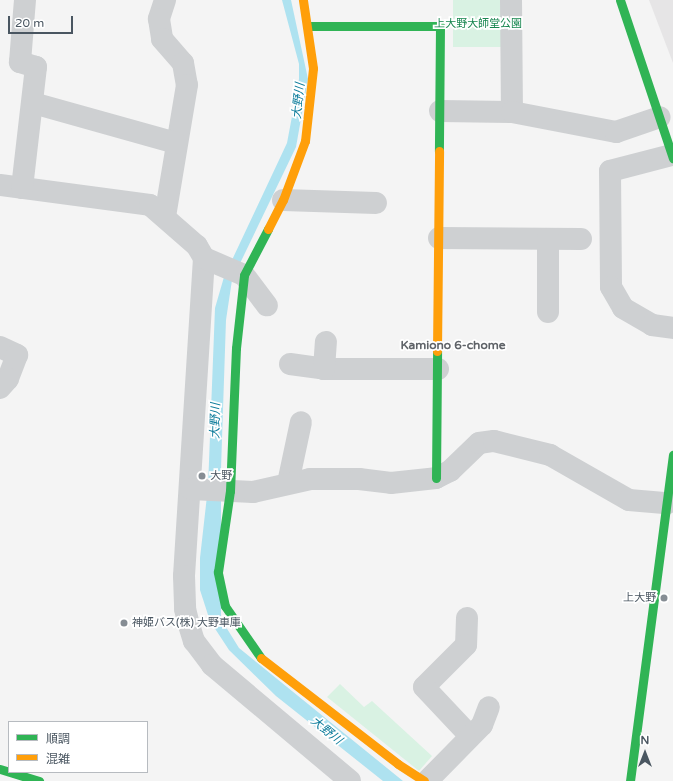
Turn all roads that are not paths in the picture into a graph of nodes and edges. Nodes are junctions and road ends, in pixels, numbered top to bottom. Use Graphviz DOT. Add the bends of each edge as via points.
graph roads {
  1 [pos="25,0"];
  2 [pos="165,0"];
  3 [pos="303,0"];
  4 [pos="512,0"];
  5 [pos="620,0"];
  6 [pos="309,26"];
  7 [pos="33,103"];
  8 [pos="440,111"];
  9 [pos="512,112"];
  10 [pos="660,116"];
  11 [pos="176,143"];
  12 [pos="672,157"];
  13 [pos="0,185"];
  14 [pos="22,188"];
  15 [pos="283,200"];
  16 [pos="376,203"];
  17 [pos="165,216"];
  18 [pos="439,238"];
  19 [pos="548,239"];
  20 [pos="581,240"];
  21 [pos="212,262"];
  22 [pos="244,275"];
  23 [pos="267,305"];
  24 [pos="548,312"];
  25 [pos="673,328"];
  26 [pos="326,342"];
  27 [pos="0,347"];
  28 [pos="290,364"];
  29 [pos="324,369"];
  30 [pos="438,369"];
  31 [pos="0,388"];
  32 [pos="301,422"];
  33 [pos="673,455"];
  34 [pos="436,478"];
  35 [pos="288,483"];
  36 [pos="191,489"];
  37 [pos="230,491"];
  38 [pos="667,503"];
  39 [pos="467,618"];
  40 [pos="489,707"];
  41 [pos="470,736"];
  42 [pos="13,773"];
  43 [pos="38,781"];
  44 [pos="350,781"];
  45 [pos="424,781"];
  46 [pos="427,781"];
  47 [pos="630,781"];
  1 -- 7 [label="street" via="20,62 36,67"];
  2 -- 11 [label="street" via="159,19 162,39 183,63 187,85"];
  3 -- 6 [label="street"];
  4 -- 9 [label="street"];
  5 -- 10 [label="street"];
  6 -- 8 [label="street" via="440,26"];
  6 -- 15 [label="street" via="313,68 305,141"];
  7 -- 11 [label="street"];
  7 -- 14 [label="street"];
  8 -- 9 [label="street"];
  8 -- 18 [label="street"];
  9 -- 10 [label="street" via="616,132"];
  10 -- 12 [label="street"];
  11 -- 17 [label="street"];
  12 -- 25 [label="street" via="610,171 611,287 623,308 652,325"];
  13 -- 14 [label="street"];
  14 -- 17 [label="street" via="150,205"];
  15 -- 16 [label="street"];
  15 -- 22 [label="street"];
  17 -- 21 [label="street"];
  18 -- 19 [label="street"];
  18 -- 30 [label="street"];
  19 -- 20 [label="street"];
  19 -- 24 [label="street"];
  21 -- 22 [label="street"];
  21 -- 36 [label="street"];
  22 -- 23 [label="street"];
  22 -- 37 [label="street" via="236,348"];
  26 -- 29 [label="street"];
  27 -- 31 [label="street" via="17,355 8,379"];
  28 -- 29 [label="street"];
  29 -- 30 [label="street"];
  30 -- 34 [label="street"];
  32 -- 35 [label="street"];
  33 -- 38 [label="street"];
  34 -- 35 [label="street" via="391,483 359,479 310,479"];
  34 -- 38 [label="street" via="450,472 479,444 494,441 550,455 629,500"];
  35 -- 37 [label="street" via="253,492"];
  36 -- 37 [label="street"];
  36 -- 44 [label="street" via="184,591 185,609 194,641 212,665"];
  37 -- 45 [label="street" via="218,572 225,606 263,661 273,665 398,764"];
  38 -- 47 [label="street"];
  39 -- 41 [label="street" via="466,645 424,687"];
  40 -- 41 [label="street" via="482,725"];
  41 -- 46 [label="street"];
  42 -- 43 [label="street"];
}
